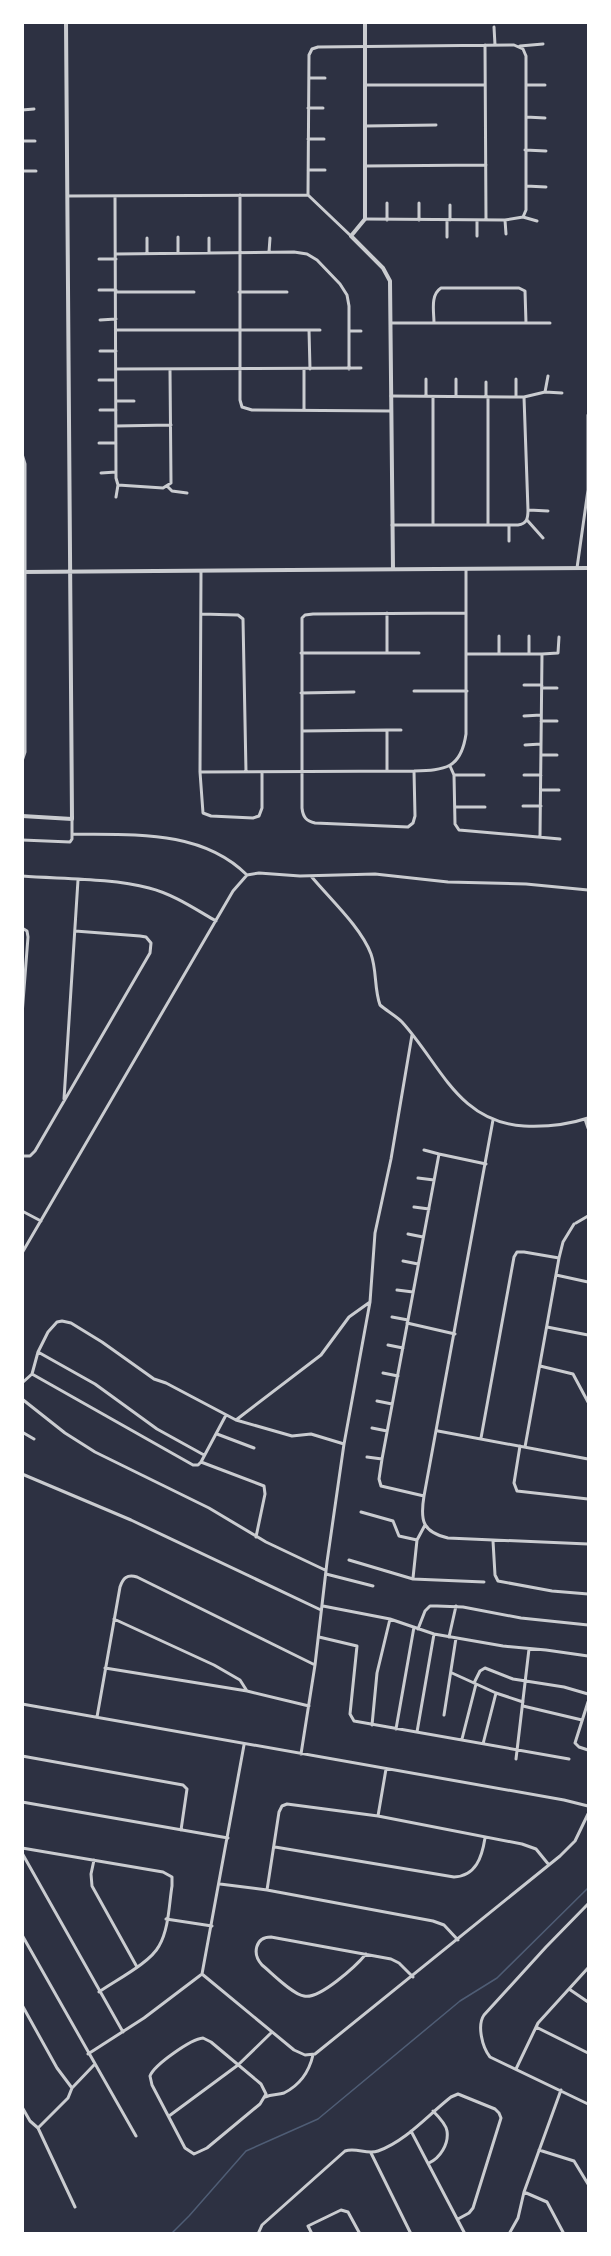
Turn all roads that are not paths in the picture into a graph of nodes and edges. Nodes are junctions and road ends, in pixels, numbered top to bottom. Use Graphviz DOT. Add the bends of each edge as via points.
graph roads {
  1 [pos="66,22"];
  2 [pos="365,22"];
  3 [pos="494,27"];
  4 [pos="543,44"];
  5 [pos="485,45"];
  6 [pos="495,45"];
  7 [pos="520,46"];
  8 [pos="365,47"];
  9 [pos="309,78"];
  10 [pos="325,78"];
  11 [pos="365,85"];
  12 [pos="485,85"];
  13 [pos="526,85"];
  14 [pos="545,85"];
  15 [pos="308,108"];
  16 [pos="323,108"];
  17 [pos="22,110"];
  18 [pos="34,110"];
  19 [pos="525,117"];
  20 [pos="545,118"];
  21 [pos="436,125"];
  22 [pos="366,126"];
  23 [pos="308,139"];
  24 [pos="324,139"];
  25 [pos="22,141"];
  26 [pos="35,141"];
  27 [pos="525,150"];
  28 [pos="546,151"];
  29 [pos="486,165"];
  30 [pos="366,166"];
  31 [pos="308,170"];
  32 [pos="325,170"];
  33 [pos="22,171"];
  34 [pos="36,171"];
  35 [pos="526,186"];
  36 [pos="546,187"];
  37 [pos="240,195"];
  38 [pos="308,195"];
  39 [pos="68,196"];
  40 [pos="116,196"];
  41 [pos="387,202"];
  42 [pos="419,202"];
  43 [pos="450,205"];
  44 [pos="523,217"];
  45 [pos="365,219"];
  46 [pos="387,220"];
  47 [pos="419,220"];
  48 [pos="448,220"];
  49 [pos="477,220"];
  50 [pos="486,220"];
  51 [pos="506,220"];
  52 [pos="537,221"];
  53 [pos="506,234"];
  54 [pos="351,236"];
  55 [pos="477,236"];
  56 [pos="178,237"];
  57 [pos="447,237"];
  58 [pos="147,238"];
  59 [pos="209,238"];
  60 [pos="270,238"];
  61 [pos="209,252"];
  62 [pos="238,252"];
  63 [pos="269,252"];
  64 [pos="178,253"];
  65 [pos="116,254"];
  66 [pos="147,254"];
  67 [pos="99,259"];
  68 [pos="116,259"];
  69 [pos="99,290"];
  70 [pos="116,291"];
  71 [pos="287,291"];
  72 [pos="194,292"];
  73 [pos="239,292"];
  74 [pos="116,319"];
  75 [pos="100,320"];
  76 [pos="391,323"];
  77 [pos="434,323"];
  78 [pos="526,323"];
  79 [pos="550,323"];
  80 [pos="116,330"];
  81 [pos="240,330"];
  82 [pos="309,330"];
  83 [pos="320,330"];
  84 [pos="349,331"];
  85 [pos="361,331"];
  86 [pos="100,351"];
  87 [pos="116,351"];
  88 [pos="361,368"];
  89 [pos="116,369"];
  90 [pos="240,369"];
  91 [pos="304,369"];
  92 [pos="309,369"];
  93 [pos="349,369"];
  94 [pos="170,370"];
  95 [pos="548,376"];
  96 [pos="426,379"];
  97 [pos="456,379"];
  98 [pos="516,379"];
  99 [pos="99,380"];
  100 [pos="116,380"];
  101 [pos="486,382"];
  102 [pos="545,392"];
  103 [pos="562,393"];
  104 [pos="391,396"];
  105 [pos="426,396"];
  106 [pos="433,396"];
  107 [pos="456,396"];
  108 [pos="487,396"];
  109 [pos="516,396"];
  110 [pos="524,397"];
  111 [pos="116,400"];
  112 [pos="134,400"];
  113 [pos="100,410"];
  114 [pos="116,410"];
  115 [pos="304,410"];
  116 [pos="391,411"];
  117 [pos="588,415"];
  118 [pos="171,425"];
  119 [pos="116,426"];
  120 [pos="99,443"];
  121 [pos="116,443"];
  122 [pos="22,454"];
  123 [pos="101,472"];
  124 [pos="116,472"];
  125 [pos="118,485"];
  126 [pos="168,487"];
  127 [pos="188,493"];
  128 [pos="116,497"];
  129 [pos="528,510"];
  130 [pos="548,511"];
  131 [pos="527,520"];
  132 [pos="433,524"];
  133 [pos="488,524"];
  134 [pos="393,525"];
  135 [pos="509,525"];
  136 [pos="543,538"];
  137 [pos="509,541"];
  138 [pos="578,568"];
  139 [pos="588,568"];
  140 [pos="393,569"];
  141 [pos="466,569"];
  142 [pos="201,571"];
  143 [pos="24,572"];
  144 [pos="71,572"];
  145 [pos="466,613"];
  146 [pos="201,614"];
  147 [pos="387,614"];
  148 [pos="24,616"];
  149 [pos="499,636"];
  150 [pos="529,636"];
  151 [pos="559,637"];
  152 [pos="387,652"];
  153 [pos="301,653"];
  154 [pos="419,653"];
  155 [pos="467,654"];
  156 [pos="498,654"];
  157 [pos="529,654"];
  158 [pos="542,654"];
  159 [pos="524,685"];
  160 [pos="542,686"];
  161 [pos="557,688"];
  162 [pos="414,691"];
  163 [pos="466,691"];
  164 [pos="354,692"];
  165 [pos="301,693"];
  166 [pos="541,715"];
  167 [pos="524,716"];
  168 [pos="541,721"];
  169 [pos="557,721"];
  170 [pos="387,730"];
  171 [pos="401,730"];
  172 [pos="302,731"];
  173 [pos="525,744"];
  174 [pos="541,744"];
  175 [pos="541,755"];
  176 [pos="557,755"];
  177 [pos="22,761"];
  178 [pos="450,766"];
  179 [pos="302,771"];
  180 [pos="387,771"];
  181 [pos="414,771"];
  182 [pos="200,772"];
  183 [pos="246,772"];
  184 [pos="262,772"];
  185 [pos="484,775"];
  186 [pos="524,775"];
  187 [pos="541,775"];
  188 [pos="454,776"];
  189 [pos="541,790"];
  190 [pos="559,790"];
  191 [pos="523,806"];
  192 [pos="541,806"];
  193 [pos="455,807"];
  194 [pos="485,807"];
  195 [pos="22,816"];
  196 [pos="72,819"];
  197 [pos="72,834"];
  198 [pos="540,837"];
  199 [pos="560,838"];
  200 [pos="22,840"];
  201 [pos="247,875"];
  202 [pos="22,876"];
  203 [pos="311,876"];
  204 [pos="78,880"];
  205 [pos="588,890"];
  206 [pos="216,921"];
  207 [pos="22,928"];
  208 [pos="75,932"];
  209 [pos="22,1015"];
  210 [pos="412,1035"];
  211 [pos="64,1101"];
  212 [pos="587,1119"];
  213 [pos="493,1120"];
  214 [pos="588,1128"];
  215 [pos="424,1150"];
  216 [pos="439,1154"];
  217 [pos="22,1156"];
  218 [pos="486,1164"];
  219 [pos="418,1178"];
  220 [pos="434,1180"];
  221 [pos="414,1207"];
  222 [pos="429,1209"];
  223 [pos="22,1211"];
  224 [pos="588,1216"];
  225 [pos="41,1221"];
  226 [pos="408,1234"];
  227 [pos="423,1237"];
  228 [pos="22,1253"];
  229 [pos="559,1258"];
  230 [pos="403,1261"];
  231 [pos="418,1264"];
  232 [pos="556,1275"];
  233 [pos="588,1282"];
  234 [pos="397,1290"];
  235 [pos="413,1292"];
  236 [pos="370,1302"];
  237 [pos="392,1317"];
  238 [pos="408,1322"];
  239 [pos="547,1327"];
  240 [pos="455,1334"];
  241 [pos="588,1335"];
  242 [pos="388,1345"];
  243 [pos="403,1348"];
  244 [pos="38,1352"];
  245 [pos="540,1366"];
  246 [pos="383,1373"];
  247 [pos="32,1374"];
  248 [pos="398,1376"];
  249 [pos="22,1383"];
  250 [pos="22,1398"];
  251 [pos="377,1401"];
  252 [pos="588,1402"];
  253 [pos="393,1404"];
  254 [pos="226,1415"];
  255 [pos="236,1420"];
  256 [pos="372,1428"];
  257 [pos="387,1431"];
  258 [pos="438,1431"];
  259 [pos="22,1432"];
  260 [pos="216,1434"];
  261 [pos="481,1438"];
  262 [pos="34,1439"];
  263 [pos="344,1444"];
  264 [pos="520,1446"];
  265 [pos="525,1447"];
  266 [pos="254,1448"];
  267 [pos="204,1455"];
  268 [pos="367,1456"];
  269 [pos="382,1459"];
  270 [pos="588,1459"];
  271 [pos="201,1462"];
  272 [pos="22,1474"];
  273 [pos="424,1496"];
  274 [pos="588,1499"];
  275 [pos="361,1512"];
  276 [pos="425,1525"];
  277 [pos="256,1537"];
  278 [pos="417,1540"];
  279 [pos="493,1540"];
  280 [pos="588,1544"];
  281 [pos="349,1560"];
  282 [pos="326,1573"];
  283 [pos="413,1579"];
  284 [pos="484,1582"];
  285 [pos="373,1586"];
  286 [pos="588,1594"];
  287 [pos="456,1606"];
  288 [pos="322,1608"];
  289 [pos="390,1619"];
  290 [pos="114,1620"];
  291 [pos="588,1625"];
  292 [pos="416,1628"];
  293 [pos="434,1634"];
  294 [pos="449,1636"];
  295 [pos="319,1637"];
  296 [pos="456,1638"];
  297 [pos="529,1648"];
  298 [pos="588,1656"];
  299 [pos="315,1665"];
  300 [pos="105,1668"];
  301 [pos="452,1673"];
  302 [pos="525,1681"];
  303 [pos="475,1684"];
  304 [pos="247,1692"];
  305 [pos="496,1693"];
  306 [pos="588,1694"];
  307 [pos="588,1702"];
  308 [pos="22,1704"];
  309 [pos="523,1704"];
  310 [pos="309,1706"];
  311 [pos="444,1715"];
  312 [pos="97,1718"];
  313 [pos="582,1719"];
  314 [pos="588,1720"];
  315 [pos="372,1725"];
  316 [pos="396,1729"];
  317 [pos="417,1731"];
  318 [pos="462,1739"];
  319 [pos="483,1744"];
  320 [pos="244,1745"];
  321 [pos="588,1750"];
  322 [pos="518,1751"];
  323 [pos="301,1754"];
  324 [pos="22,1756"];
  325 [pos="516,1759"];
  326 [pos="569,1759"];
  327 [pos="386,1769"];
  328 [pos="22,1802"];
  329 [pos="588,1806"];
  330 [pos="588,1814"];
  331 [pos="378,1816"];
  332 [pos="181,1830"];
  333 [pos="228,1838"];
  334 [pos="485,1838"];
  335 [pos="275,1846"];
  336 [pos="22,1848"];
  337 [pos="22,1853"];
  338 [pos="94,1860"];
  339 [pos="549,1865"];
  340 [pos="220,1884"];
  341 [pos="267,1890"];
  342 [pos="588,1904"];
  343 [pos="166,1919"];
  344 [pos="212,1926"];
  345 [pos="22,1935"];
  346 [pos="458,1940"];
  347 [pos="366,1954"];
  348 [pos="136,1967"];
  349 [pos="588,1968"];
  350 [pos="202,1974"];
  351 [pos="413,1977"];
  352 [pos="569,1989"];
  353 [pos="99,1992"];
  354 [pos="588,2002"];
  355 [pos="22,2005"];
  356 [pos="536,2027"];
  357 [pos="123,2032"];
  358 [pos="271,2033"];
  359 [pos="588,2053"];
  360 [pos="88,2054"];
  361 [pos="313,2055"];
  362 [pos="94,2065"];
  363 [pos="238,2065"];
  364 [pos="516,2069"];
  365 [pos="72,2088"];
  366 [pos="561,2090"];
  367 [pos="265,2097"];
  368 [pos="588,2104"];
  369 [pos="22,2107"];
  370 [pos="433,2111"];
  371 [pos="169,2116"];
  372 [pos="38,2128"];
  373 [pos="411,2131"];
  374 [pos="136,2136"];
  375 [pos="539,2149"];
  376 [pos="371,2153"];
  377 [pos="429,2163"];
  378 [pos="588,2184"];
  379 [pos="524,2192"];
  380 [pos="75,2206"];
  381 [pos="458,2219"];
  382 [pos="258,2234"];
  383 [pos="312,2234"];
  384 [pos="360,2234"];
  385 [pos="411,2234"];
  386 [pos="465,2234"];
  387 [pos="509,2234"];
  388 [pos="564,2234"];
  1 -- 39 [label="street"];
  2 -- 8 [label="street"];
  3 -- 6 [label="street"];
  4 -- 7 [label="street"];
  5 -- 6 [label="street"];
  5 -- 8 [label="street"];
  5 -- 12 [label="street"];
  6 -- 7 [label="street"];
  7 -- 13 [label="street" via="526,56"];
  8 -- 9 [label="street" via="315,47 309,55"];
  8 -- 11 [label="street"];
  9 -- 10 [label="street"];
  9 -- 15 [label="street"];
  11 -- 12 [label="street"];
  11 -- 22 [label="street"];
  12 -- 29 [label="street"];
  13 -- 14 [label="street"];
  13 -- 19 [label="street"];
  15 -- 16 [label="street"];
  15 -- 23 [label="street"];
  17 -- 18 [label="street"];
  19 -- 20 [label="street"];
  19 -- 27 [label="street"];
  21 -- 22 [label="street"];
  22 -- 30 [label="street"];
  23 -- 24 [label="street"];
  23 -- 31 [label="street"];
  25 -- 26 [label="street"];
  27 -- 28 [label="street"];
  27 -- 35 [label="street"];
  29 -- 30 [label="street"];
  29 -- 50 [label="street"];
  30 -- 45 [label="street"];
  31 -- 32 [label="street"];
  31 -- 38 [label="street"];
  33 -- 34 [label="street"];
  35 -- 36 [label="street"];
  35 -- 44 [label="street"];
  37 -- 38 [label="street"];
  37 -- 40 [label="street"];
  37 -- 62 [label="street"];
  38 -- 54 [label="street"];
  39 -- 40 [label="street"];
  39 -- 144 [label="street"];
  40 -- 65 [label="street"];
  41 -- 46 [label="street"];
  42 -- 47 [label="street"];
  43 -- 48 [label="street"];
  44 -- 51 [label="street"];
  44 -- 52 [label="street"];
  45 -- 46 [label="street"];
  45 -- 54 [label="street"];
  46 -- 47 [label="street"];
  47 -- 48 [label="street"];
  48 -- 49 [label="street"];
  48 -- 57 [label="street"];
  49 -- 50 [label="street"];
  49 -- 55 [label="street"];
  50 -- 51 [label="street"];
  51 -- 53 [label="street"];
  54 -- 76 [label="street" via="388,274"];
  56 -- 64 [label="street"];
  58 -- 66 [label="street"];
  59 -- 61 [label="street"];
  60 -- 63 [label="street"];
  61 -- 62 [label="street"];
  61 -- 64 [label="street"];
  62 -- 63 [label="street"];
  62 -- 73 [label="street"];
  63 -- 84 [label="street" via="302,253 317,260 347,295"];
  64 -- 66 [label="street"];
  65 -- 66 [label="street"];
  65 -- 68 [label="street"];
  67 -- 68 [label="street"];
  68 -- 70 [label="street"];
  69 -- 70 [label="street"];
  70 -- 72 [label="street"];
  70 -- 74 [label="street"];
  71 -- 73 [label="street"];
  73 -- 81 [label="street"];
  74 -- 75 [label="street"];
  74 -- 80 [label="street"];
  76 -- 77 [label="street"];
  76 -- 104 [label="street"];
  77 -- 78 [label="street"];
  77 -- 78 [label="street" via="436,291 441,288 519,288 525,291"];
  78 -- 79 [label="street"];
  80 -- 81 [label="street"];
  80 -- 87 [label="street"];
  81 -- 82 [label="street"];
  81 -- 90 [label="street"];
  82 -- 83 [label="street"];
  82 -- 92 [label="street"];
  84 -- 85 [label="street"];
  84 -- 93 [label="street"];
  86 -- 87 [label="street"];
  87 -- 89 [label="street"];
  88 -- 93 [label="street"];
  89 -- 94 [label="street"];
  89 -- 100 [label="street"];
  90 -- 91 [label="street"];
  90 -- 94 [label="street"];
  90 -- 115 [label="street" via="242,406 252,410"];
  91 -- 92 [label="street"];
  91 -- 115 [label="street"];
  92 -- 93 [label="street"];
  94 -- 118 [label="street"];
  95 -- 102 [label="street"];
  96 -- 105 [label="street"];
  97 -- 107 [label="street"];
  98 -- 109 [label="street"];
  99 -- 100 [label="street"];
  100 -- 111 [label="street"];
  101 -- 108 [label="street"];
  102 -- 103 [label="street"];
  102 -- 110 [label="street"];
  104 -- 105 [label="street"];
  104 -- 116 [label="street"];
  105 -- 106 [label="street"];
  106 -- 107 [label="street"];
  106 -- 132 [label="street"];
  107 -- 108 [label="street"];
  108 -- 109 [label="street"];
  108 -- 133 [label="street"];
  109 -- 110 [label="street"];
  110 -- 129 [label="street"];
  111 -- 112 [label="street"];
  111 -- 114 [label="street"];
  113 -- 114 [label="street"];
  114 -- 119 [label="street"];
  115 -- 116 [label="street"];
  116 -- 134 [label="street"];
  117 -- 138 [label="street" via="588,490"];
  118 -- 119 [label="street"];
  118 -- 126 [label="street"];
  119 -- 121 [label="street"];
  120 -- 121 [label="street"];
  121 -- 124 [label="street"];
  122 -- 143 [label="street"];
  123 -- 124 [label="street"];
  124 -- 125 [label="street"];
  125 -- 126 [label="street"];
  125 -- 128 [label="street"];
  126 -- 127 [label="street"];
  129 -- 130 [label="street"];
  129 -- 131 [label="street"];
  131 -- 135 [label="street"];
  131 -- 136 [label="street"];
  132 -- 133 [label="street"];
  132 -- 134 [label="street"];
  133 -- 135 [label="street"];
  134 -- 140 [label="street"];
  135 -- 137 [label="street"];
  138 -- 139 [label="street"];
  138 -- 141 [label="street"];
  140 -- 141 [label="street"];
  140 -- 142 [label="street"];
  141 -- 145 [label="street"];
  142 -- 144 [label="street"];
  142 -- 146 [label="street"];
  143 -- 144 [label="street"];
  143 -- 148 [label="street"];
  144 -- 196 [label="street"];
  145 -- 147 [label="street"];
  145 -- 155 [label="street"];
  146 -- 182 [label="street"];
  146 -- 183 [label="street" via="238,615 243,620"];
  147 -- 152 [label="street"];
  147 -- 153 [label="street" via="306,615 301,623"];
  148 -- 177 [label="street"];
  149 -- 156 [label="street"];
  150 -- 157 [label="street"];
  151 -- 158 [label="street" via="558,653"];
  152 -- 153 [label="street"];
  152 -- 154 [label="street"];
  153 -- 165 [label="street"];
  155 -- 156 [label="street"];
  155 -- 163 [label="street"];
  156 -- 157 [label="street"];
  157 -- 158 [label="street"];
  158 -- 160 [label="street"];
  159 -- 160 [label="street"];
  160 -- 161 [label="street"];
  160 -- 166 [label="street"];
  162 -- 163 [label="street"];
  163 -- 178 [label="street" via="465,743"];
  164 -- 165 [label="street"];
  165 -- 172 [label="street"];
  166 -- 167 [label="street"];
  166 -- 168 [label="street"];
  168 -- 169 [label="street"];
  168 -- 174 [label="street"];
  170 -- 171 [label="street"];
  170 -- 172 [label="street"];
  170 -- 180 [label="street"];
  172 -- 179 [label="street"];
  173 -- 174 [label="street"];
  174 -- 175 [label="street"];
  175 -- 176 [label="street"];
  175 -- 187 [label="street"];
  178 -- 181 [label="street"];
  178 -- 188 [label="street"];
  179 -- 180 [label="street"];
  179 -- 181 [label="street" via="302,813 309,821 405,827 413,823 415,816"];
  179 -- 184 [label="street"];
  180 -- 181 [label="street"];
  182 -- 183 [label="street"];
  182 -- 184 [label="street" via="203,813 253,818 259,816 261,808"];
  183 -- 184 [label="street"];
  185 -- 188 [label="street"];
  186 -- 187 [label="street"];
  187 -- 189 [label="street"];
  188 -- 193 [label="street"];
  189 -- 190 [label="street"];
  189 -- 192 [label="street"];
  191 -- 192 [label="street"];
  192 -- 198 [label="street"];
  193 -- 194 [label="street"];
  193 -- 198 [label="street" via="459,831"];
  195 -- 196 [label="street"];
  196 -- 197 [label="street"];
  197 -- 200 [label="street" via="69,843"];
  197 -- 201 [label="street" via="180,840 227,858"];
  198 -- 199 [label="street"];
  201 -- 203 [label="street"];
  201 -- 206 [label="street"];
  202 -- 204 [label="street"];
  203 -- 205 [label="street" via="375,874"];
  203 -- 210 [label="street" via="369,951 380,1005"];
  204 -- 206 [label="street" via="149,888"];
  204 -- 208 [label="street"];
  206 -- 225 [label="street"];
  207 -- 209 [label="street" via="28,937"];
  208 -- 211 [label="street"];
  208 -- 211 [label="street" via="140,936 149,940 151,948"];
  210 -- 213 [label="street" via="464,1100"];
  210 -- 236 [label="street" via="375,1233"];
  211 -- 217 [label="street" via="35,1151"];
  212 -- 213 [label="street" via="543,1126"];
  212 -- 214 [label="street"];
  213 -- 218 [label="street"];
  215 -- 216 [label="street"];
  216 -- 218 [label="street"];
  216 -- 220 [label="street"];
  218 -- 240 [label="street"];
  219 -- 220 [label="street"];
  220 -- 222 [label="street"];
  221 -- 222 [label="street"];
  222 -- 227 [label="street"];
  223 -- 225 [label="street"];
  224 -- 229 [label="street" via="575,1224 563,1242"];
  225 -- 228 [label="street"];
  226 -- 227 [label="street"];
  227 -- 231 [label="street"];
  229 -- 232 [label="street"];
  229 -- 261 [label="street" via="520,1252 514,1257"];
  230 -- 231 [label="street"];
  231 -- 235 [label="street"];
  232 -- 233 [label="street"];
  232 -- 239 [label="street"];
  234 -- 235 [label="street"];
  235 -- 238 [label="street"];
  236 -- 255 [label="street" via="350,1317 321,1355"];
  236 -- 263 [label="street"];
  237 -- 238 [label="street"];
  238 -- 240 [label="street"];
  238 -- 243 [label="street"];
  239 -- 241 [label="street"];
  239 -- 245 [label="street"];
  240 -- 258 [label="street"];
  242 -- 243 [label="street"];
  243 -- 248 [label="street"];
  244 -- 247 [label="street"];
  244 -- 254 [label="street" via="54,1325 68,1322 154,1379"];
  244 -- 267 [label="street"];
  245 -- 252 [label="street" via="573,1374"];
  245 -- 265 [label="street"];
  246 -- 248 [label="street"];
  247 -- 249 [label="street"];
  247 -- 271 [label="street" via="193,1465"];
  248 -- 253 [label="street"];
  250 -- 277 [label="street" via="95,1452 209,1508"];
  251 -- 253 [label="street"];
  253 -- 257 [label="street"];
  254 -- 255 [label="street"];
  254 -- 260 [label="street"];
  255 -- 263 [label="street" via="292,1436 311,1434"];
  256 -- 257 [label="street"];
  257 -- 269 [label="street"];
  258 -- 261 [label="street"];
  258 -- 273 [label="street"];
  259 -- 262 [label="street"];
  260 -- 266 [label="street"];
  260 -- 267 [label="street"];
  261 -- 264 [label="street"];
  263 -- 282 [label="street"];
  264 -- 265 [label="street"];
  264 -- 274 [label="street" via="514,1483 517,1491"];
  265 -- 270 [label="street"];
  267 -- 271 [label="street"];
  268 -- 269 [label="street"];
  269 -- 273 [label="street" via="381,1486"];
  271 -- 277 [label="street" via="264,1486"];
  272 -- 288 [label="street"];
  273 -- 276 [label="street"];
  275 -- 278 [label="street" via="391,1519 399,1536"];
  276 -- 278 [label="street"];
  276 -- 279 [label="street" via="437,1536"];
  277 -- 282 [label="street"];
  278 -- 283 [label="street"];
  279 -- 280 [label="street"];
  279 -- 286 [label="street" via="498,1581"];
  281 -- 283 [label="street"];
  282 -- 285 [label="street"];
  282 -- 288 [label="street"];
  283 -- 284 [label="street"];
  287 -- 291 [label="street"];
  287 -- 292 [label="street" via="430,1606"];
  287 -- 294 [label="street"];
  288 -- 289 [label="street"];
  288 -- 295 [label="street"];
  289 -- 292 [label="street"];
  289 -- 315 [label="street" via="379,1660"];
  290 -- 299 [label="street" via="121,1583 133,1575"];
  290 -- 300 [label="street"];
  290 -- 304 [label="street" via="237,1677"];
  292 -- 293 [label="street"];
  292 -- 316 [label="street"];
  293 -- 294 [label="street"];
  293 -- 317 [label="street"];
  294 -- 296 [label="street"];
  295 -- 299 [label="street"];
  295 -- 315 [label="street" via="357,1646 351,1717"];
  296 -- 297 [label="street"];
  296 -- 301 [label="street"];
  297 -- 298 [label="street"];
  297 -- 302 [label="street"];
  299 -- 310 [label="street"];
  300 -- 304 [label="street"];
  300 -- 312 [label="street"];
  301 -- 303 [label="street"];
  301 -- 311 [label="street"];
  302 -- 303 [label="street" via="484,1668"];
  302 -- 306 [label="street"];
  302 -- 309 [label="street"];
  303 -- 305 [label="street"];
  303 -- 318 [label="street"];
  304 -- 310 [label="street"];
  305 -- 309 [label="street"];
  305 -- 319 [label="street"];
  307 -- 313 [label="street"];
  308 -- 312 [label="street"];
  309 -- 313 [label="street"];
  309 -- 322 [label="street"];
  310 -- 323 [label="street"];
  312 -- 320 [label="street"];
  313 -- 314 [label="street"];
  313 -- 321 [label="street" via="576,1745"];
  315 -- 316 [label="street"];
  316 -- 317 [label="street"];
  317 -- 318 [label="street"];
  318 -- 319 [label="street"];
  319 -- 322 [label="street"];
  320 -- 323 [label="street"];
  320 -- 333 [label="street"];
  322 -- 325 [label="street"];
  322 -- 326 [label="street"];
  323 -- 327 [label="street"];
  324 -- 332 [label="street" via="183,1785 187,1792"];
  327 -- 329 [label="street"];
  327 -- 331 [label="street"];
  328 -- 332 [label="street"];
  330 -- 339 [label="street" via="575,1841"];
  331 -- 334 [label="street"];
  331 -- 335 [label="street" via="287,1804 280,1808"];
  332 -- 333 [label="street"];
  333 -- 340 [label="street"];
  334 -- 335 [label="street" via="477,1865 464,1876 454,1877"];
  334 -- 339 [label="street" via="532,1848"];
  335 -- 341 [label="street"];
  336 -- 338 [label="street"];
  337 -- 353 [label="street"];
  338 -- 343 [label="street" via="172,1877"];
  338 -- 348 [label="street" via="93,1886"];
  339 -- 346 [label="street"];
  340 -- 341 [label="street"];
  340 -- 344 [label="street"];
  341 -- 346 [label="street" via="433,1920"];
  342 -- 364 [label="street" via="480,2022 488,2055"];
  343 -- 344 [label="street"];
  343 -- 348 [label="street" via="157,1950"];
  344 -- 350 [label="street"];
  345 -- 360 [label="street"];
  346 -- 351 [label="street"];
  347 -- 347 [label="street" via="267,1937 258,1943 255,1956 299,1995 308,1997 321,1992"];
  347 -- 351 [label="street" via="397,1961"];
  348 -- 353 [label="street"];
  349 -- 352 [label="street"];
  350 -- 357 [label="street"];
  350 -- 358 [label="street"];
  351 -- 361 [label="street"];
  352 -- 354 [label="street"];
  352 -- 356 [label="street"];
  353 -- 357 [label="street"];
  355 -- 365 [label="street"];
  356 -- 359 [label="street"];
  356 -- 364 [label="street"];
  357 -- 360 [label="street"];
  358 -- 361 [label="street" via="298,2052"];
  358 -- 363 [label="street"];
  360 -- 362 [label="street"];
  361 -- 367 [label="street" via="307,2074 294,2086"];
  362 -- 365 [label="street"];
  362 -- 374 [label="street"];
  363 -- 367 [label="street" via="263,2086"];
  363 -- 371 [label="street"];
  363 -- 371 [label="street" via="208,2040 200,2038 156,2067 151,2082"];
  364 -- 366 [label="street"];
  365 -- 372 [label="street" via="69,2098"];
  366 -- 368 [label="street"];
  366 -- 375 [label="street"];
  367 -- 371 [label="street" via="197,2153 187,2150"];
  369 -- 372 [label="street"];
  370 -- 373 [label="street"];
  370 -- 377 [label="street" via="447,2134 439,2158"];
  370 -- 381 [label="street" via="459,2094 495,2109 501,2116 473,2208"];
  372 -- 380 [label="street"];
  373 -- 376 [label="street"];
  373 -- 377 [label="street"];
  375 -- 378 [label="street" via="576,2162"];
  375 -- 379 [label="street"];
  376 -- 382 [label="street" via="345,2151 262,2225"];
  376 -- 385 [label="street"];
  377 -- 381 [label="street"];
  379 -- 387 [label="street" via="518,2218"];
  379 -- 388 [label="street" via="547,2202"];
  381 -- 386 [label="street"];
  383 -- 384 [label="street" via="308,2226 345,2210"];
}
